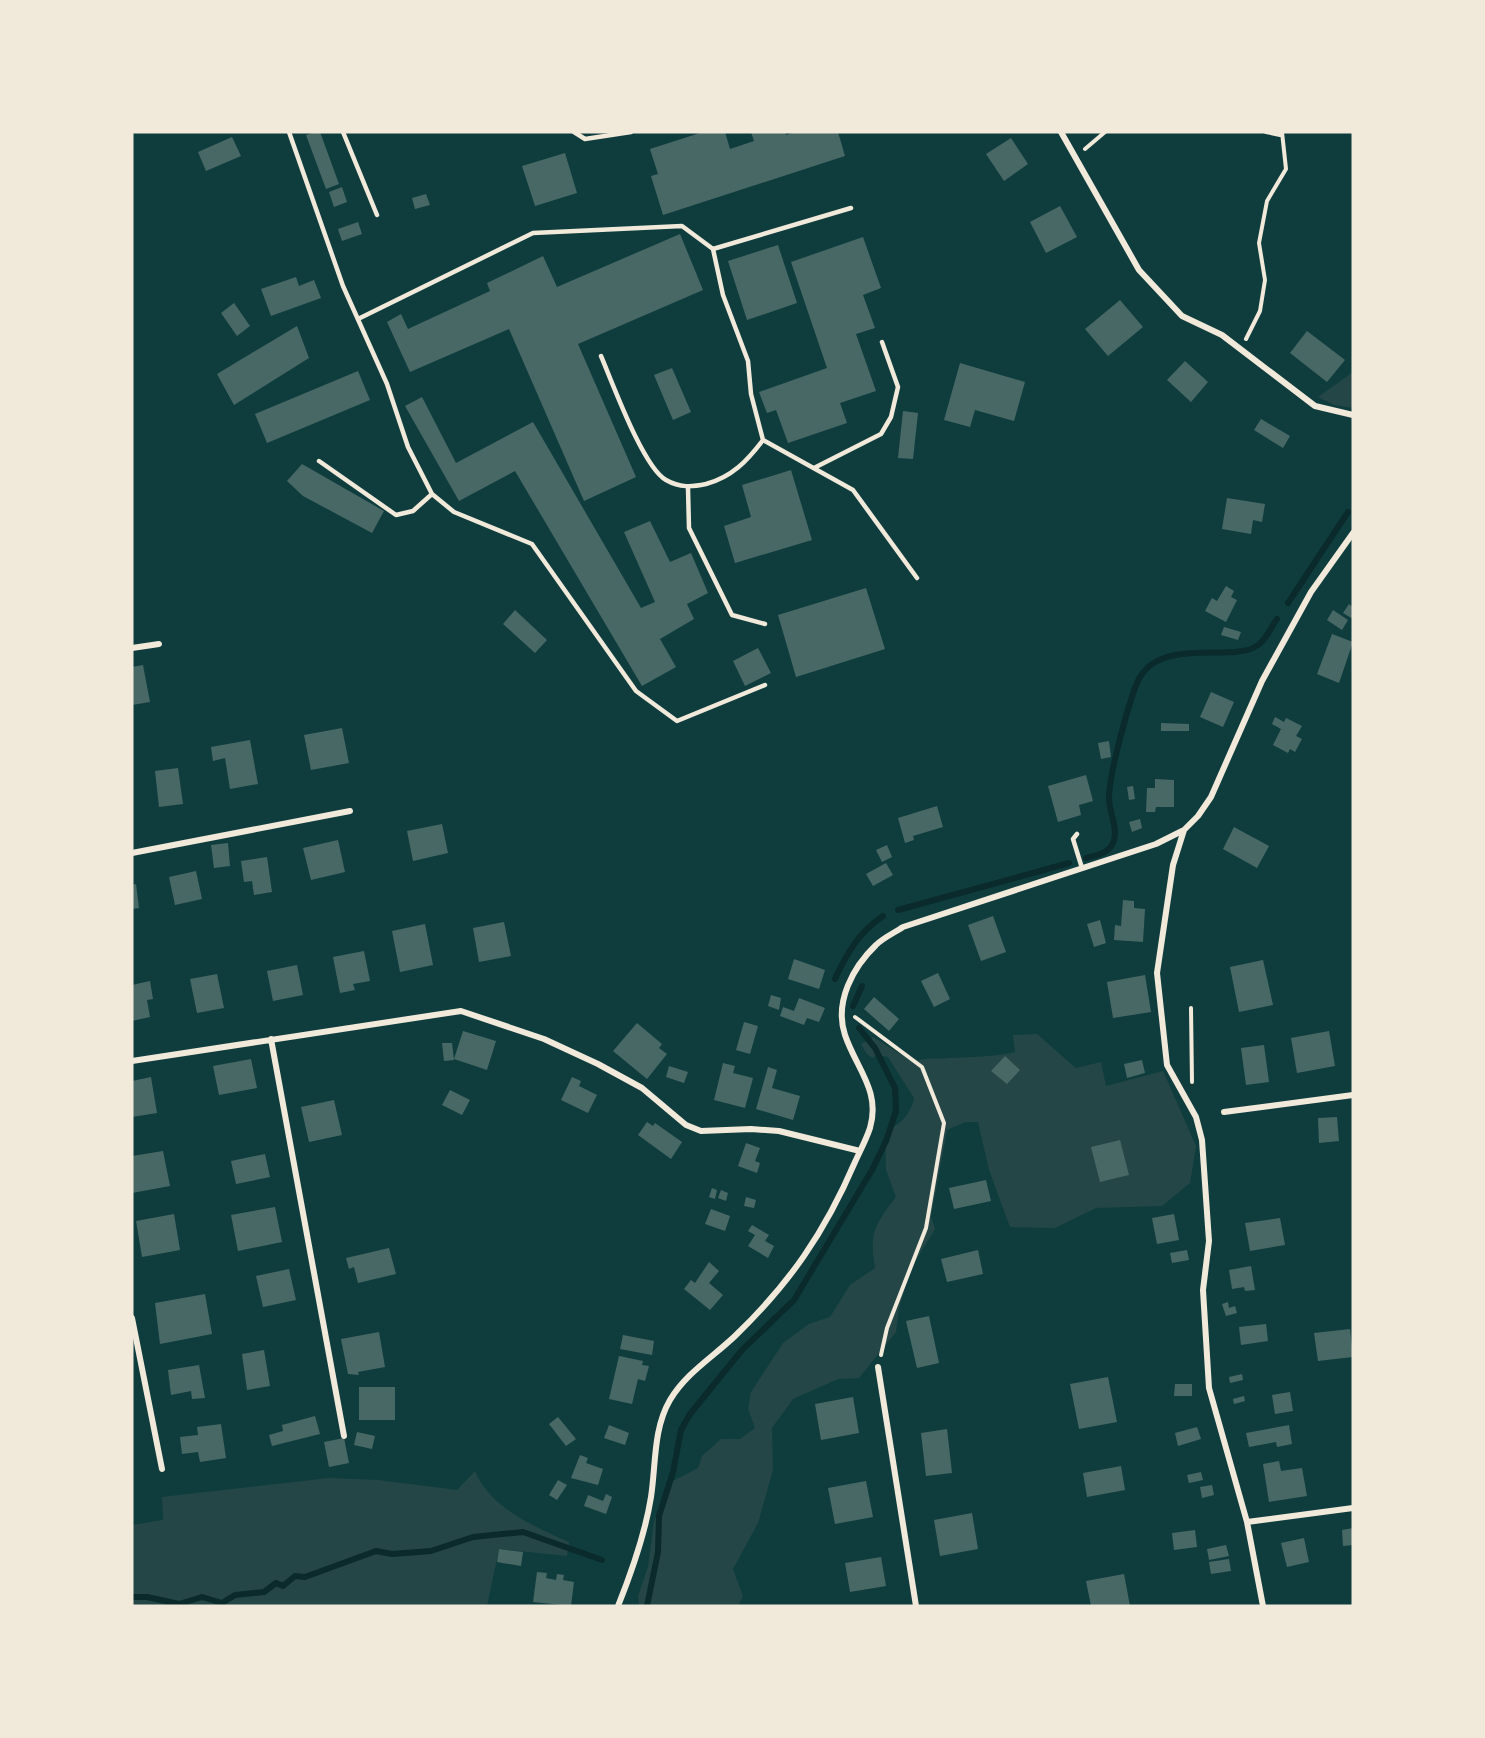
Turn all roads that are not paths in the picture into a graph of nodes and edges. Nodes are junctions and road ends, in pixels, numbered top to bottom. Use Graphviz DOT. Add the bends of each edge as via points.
graph roads {
  1 [pos="289,132"];
  2 [pos="343,132"];
  3 [pos="574,132"];
  4 [pos="631,132"];
  5 [pos="1061,132"];
  6 [pos="851,208"];
  7 [pos="377,215"];
  8 [pos="713,249"];
  9 [pos="358,319"];
  10 [pos="882,342"];
  11 [pos="601,356"];
  12 [pos="1353,415"];
  13 [pos="763,440"];
  14 [pos="319,461"];
  15 [pos="814,468"];
  16 [pos="688,488"];
  17 [pos="432,494"];
  18 [pos="1353,533"];
  19 [pos="917,578"];
  20 [pos="765,624"];
  21 [pos="159,644"];
  22 [pos="132,648"];
  23 [pos="765,685"];
  24 [pos="350,811"];
  25 [pos="1184,830"];
  26 [pos="1077,834"];
  27 [pos="132,853"];
  28 [pos="1082,868"];
  29 [pos="271,1039"];
  30 [pos="132,1061"];
  31 [pos="1353,1095"];
  32 [pos="1224,1112"];
  33 [pos="860,1151"];
  34 [pos="132,1318"];
  35 [pos="878,1367"];
  36 [pos="344,1436"];
  37 [pos="162,1469"];
  38 [pos="1353,1508"];
  39 [pos="1247,1522"];
  40 [pos="618,1606"];
  41 [pos="916,1606"];
  42 [pos="1263,1606"];
  1 -- 9 [label="lane"];
  2 -- 7 [label="lane"];
  3 -- 4 [label="lane" via="585,139"];
  5 -- 12 [label="street" via="1139,270 1182,316 1222,335 1315,406"];
  6 -- 8 [label="lane"];
  8 -- 9 [label="lane" via="682,226 533,233"];
  8 -- 13 [label="lane" via="723,295 748,361"];
  9 -- 17 [label="lane" via="387,384 408,447"];
  10 -- 15 [label="lane" via="898,387 891,417 881,434"];
  11 -- 16 [label="lane" via="650,464 666,480"];
  13 -- 15 [label="lane"];
  13 -- 16 [label="lane" via="745,464 719,481"];
  14 -- 17 [label="lane" via="396,515 413,511"];
  15 -- 19 [label="lane" via="853,490"];
  16 -- 20 [label="lane" via="689,528 732,615"];
  17 -- 23 [label="lane" via="454,512 532,544 636,691 677,721"];
  18 -- 25 [label="street" via="1311,592 1262,681 1210,797"];
  21 -- 22 [label="street"];
  24 -- 27 [label="street"];
  25 -- 28 [label="street" via="1156,844"];
  25 -- 39 [label="street" via="1173,865 1157,973 1167,1065 1192,1110 1202,1140 1209,1242 1203,1290 1209,1388"];
  26 -- 28 [label="lane" via="1073,839"];
  28 -- 33 [label="street" via="903,927 877,944 846,990 841,1005 845,1034 873,1100 870,1128"];
  29 -- 30 [label="street"];
  29 -- 33 [label="street" via="461,1011 544,1039 598,1064 642,1088 686,1125 701,1131 779,1131"];
  29 -- 36 [label="street"];
  31 -- 32 [label="street"];
  33 -- 40 [label="street" via="807,1254 734,1338 691,1374 670,1400 661,1423 651,1498 639,1548"];
  34 -- 37 [label="street"];
  35 -- 41 [label="street"];
  38 -- 39 [label="street"];
  39 -- 42 [label="street"];
}
